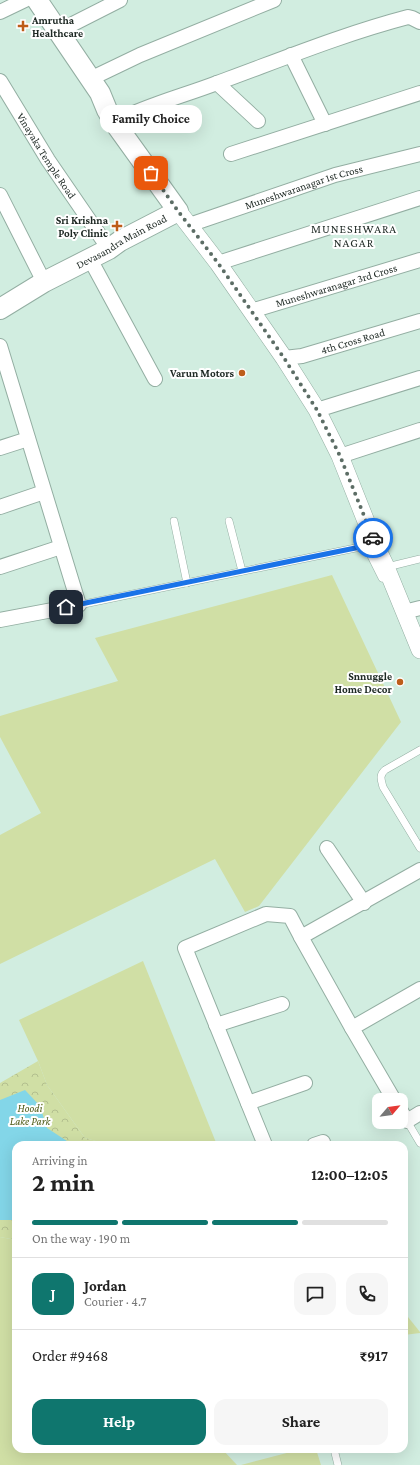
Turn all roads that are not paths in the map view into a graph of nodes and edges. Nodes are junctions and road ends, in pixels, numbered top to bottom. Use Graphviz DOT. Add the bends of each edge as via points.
graph roads {
  1 [pos="25,0"];
  2 [pos="29,0"];
  3 [pos="37,0"];
  4 [pos="120,0"];
  5 [pos="274,0"];
  6 [pos="0,12"];
  7 [pos="420,22"];
  8 [pos="57,32"];
  9 [pos="291,55"];
  10 [pos="90,79"];
  11 [pos="0,81"];
  12 [pos="217,83"];
  13 [pos="420,93"];
  14 [pos="111,116"];
  15 [pos="258,121"];
  16 [pos="325,124"];
  17 [pos="231,154"];
  18 [pos="420,154"];
  19 [pos="0,196"];
  20 [pos="420,198"];
  21 [pos="174,218"];
  22 [pos="109,249"];
  23 [pos="90,259"];
  24 [pos="420,260"];
  25 [pos="218,263"];
  26 [pos="44,282"];
  27 [pos="0,309"];
  28 [pos="251,310"];
  29 [pos="420,321"];
  30 [pos="0,346"];
  31 [pos="284,358"];
  32 [pos="4,376"];
  33 [pos="420,378"];
  34 [pos="155,379"];
  35 [pos="317,410"];
  36 [pos="420,430"];
  37 [pos="28,439"];
  38 [pos="0,448"];
  39 [pos="340,456"];
  40 [pos="44,492"];
  41 [pos="0,507"];
  42 [pos="174,521"];
  43 [pos="229,521"];
  44 [pos="371,545"];
  45 [pos="61,547"];
  46 [pos="420,559"];
  47 [pos="0,567"];
  48 [pos="386,567"];
  49 [pos="242,571"];
  50 [pos="187,583"];
  51 [pos="79,605"];
  52 [pos="412,610"];
  53 [pos="0,620"];
  54 [pos="420,650"];
  55 [pos="420,657"];
  56 [pos="420,750"];
  57 [pos="327,848"];
  58 [pos="420,848"];
  59 [pos="420,870"];
  60 [pos="364,903"];
  61 [pos="301,938"];
  62 [pos="420,989"];
  63 [pos="282,1004"];
  64 [pos="216,1025"];
  65 [pos="352,1028"];
  66 [pos="305,1083"];
  67 [pos="390,1093"];
  68 [pos="248,1103"];
  69 [pos="420,1113"];
  70 [pos="408,1115"];
  71 [pos="408,1123"];
  72 [pos="264,1141"];
  73 [pos="420,1143"];
  74 [pos="335,1453"];
  75 [pos="338,1465"];
  1 -- 6 [label="street"];
  2 -- 14 [label="main road, Devasandra Main Road" via="94,99"];
  3 -- 8 [label="main road, Devasandra Main Road"];
  4 -- 8 [label="street"];
  5 -- 10 [label="street" via="140,55"];
  7 -- 9 [label="street" via="412,18 400,19"];
  8 -- 10 [label="main road, Devasandra Main Road"];
  9 -- 12 [label="street"];
  9 -- 16 [label="street"];
  10 -- 14 [label="main road, Devasandra Main Road"];
  11 -- 22 [label="street, Vinayaka Temple Road" via="48,160"];
  12 -- 14 [label="street" via="131,114"];
  12 -- 15 [label="street"];
  13 -- 16 [label="street"];
  14 -- 21 [label="main road, Devasandra Main Road"];
  16 -- 17 [label="street"];
  18 -- 21 [label="street, Muneshwaranagar 1st Cross"];
  19 -- 26 [label="street"];
  20 -- 25 [label="street"];
  21 -- 22 [label="main road, Devasandra Main Road" via="120,241"];
  21 -- 25 [label="street"];
  22 -- 23 [label="main road, Devasandra Main Road"];
  23 -- 26 [label="main road, Devasandra Main Road"];
  23 -- 34 [label="street"];
  24 -- 28 [label="street, Muneshwaranagar 3rd Cross"];
  25 -- 28 [label="street"];
  26 -- 27 [label="main road, Devasandra Main Road"];
  28 -- 31 [label="street"];
  29 -- 31 [label="street, 4th Cross Road" via="302,356"];
  30 -- 32 [label="street"];
  31 -- 35 [label="street"];
  32 -- 37 [label="street"];
  33 -- 35 [label="street"];
  35 -- 39 [label="street"];
  36 -- 39 [label="street"];
  37 -- 38 [label="street"];
  37 -- 40 [label="street"];
  39 -- 44 [label="street"];
  40 -- 41 [label="street"];
  40 -- 45 [label="street"];
  42 -- 50 [label="lane"];
  43 -- 49 [label="lane"];
  44 -- 48 [label="street"];
  44 -- 49 [label="lane"];
  44 -- 55 [label="lane"];
  45 -- 47 [label="street"];
  45 -- 51 [label="street"];
  46 -- 48 [label="lane"];
  48 -- 52 [label="street"];
  49 -- 50 [label="lane"];
  50 -- 51 [label="lane"];
  51 -- 53 [label="street"];
  52 -- 54 [label="street"];
  56 -- 58 [label="lane" via="385,770 380,777"];
  57 -- 60 [label="street"];
  59 -- 60 [label="street"];
  60 -- 61 [label="street"];
  61 -- 64 [label="street" via="290,916 266,914 185,948"];
  61 -- 65 [label="street"];
  62 -- 65 [label="street"];
  63 -- 64 [label="street"];
  64 -- 68 [label="street"];
  65 -- 67 [label="street"];
  66 -- 68 [label="street"];
  68 -- 72 [label="street"];
  69 -- 70 [label="street"];
  71 -- 73 [label="lane"];
  74 -- 75 [label="lane"];
}
